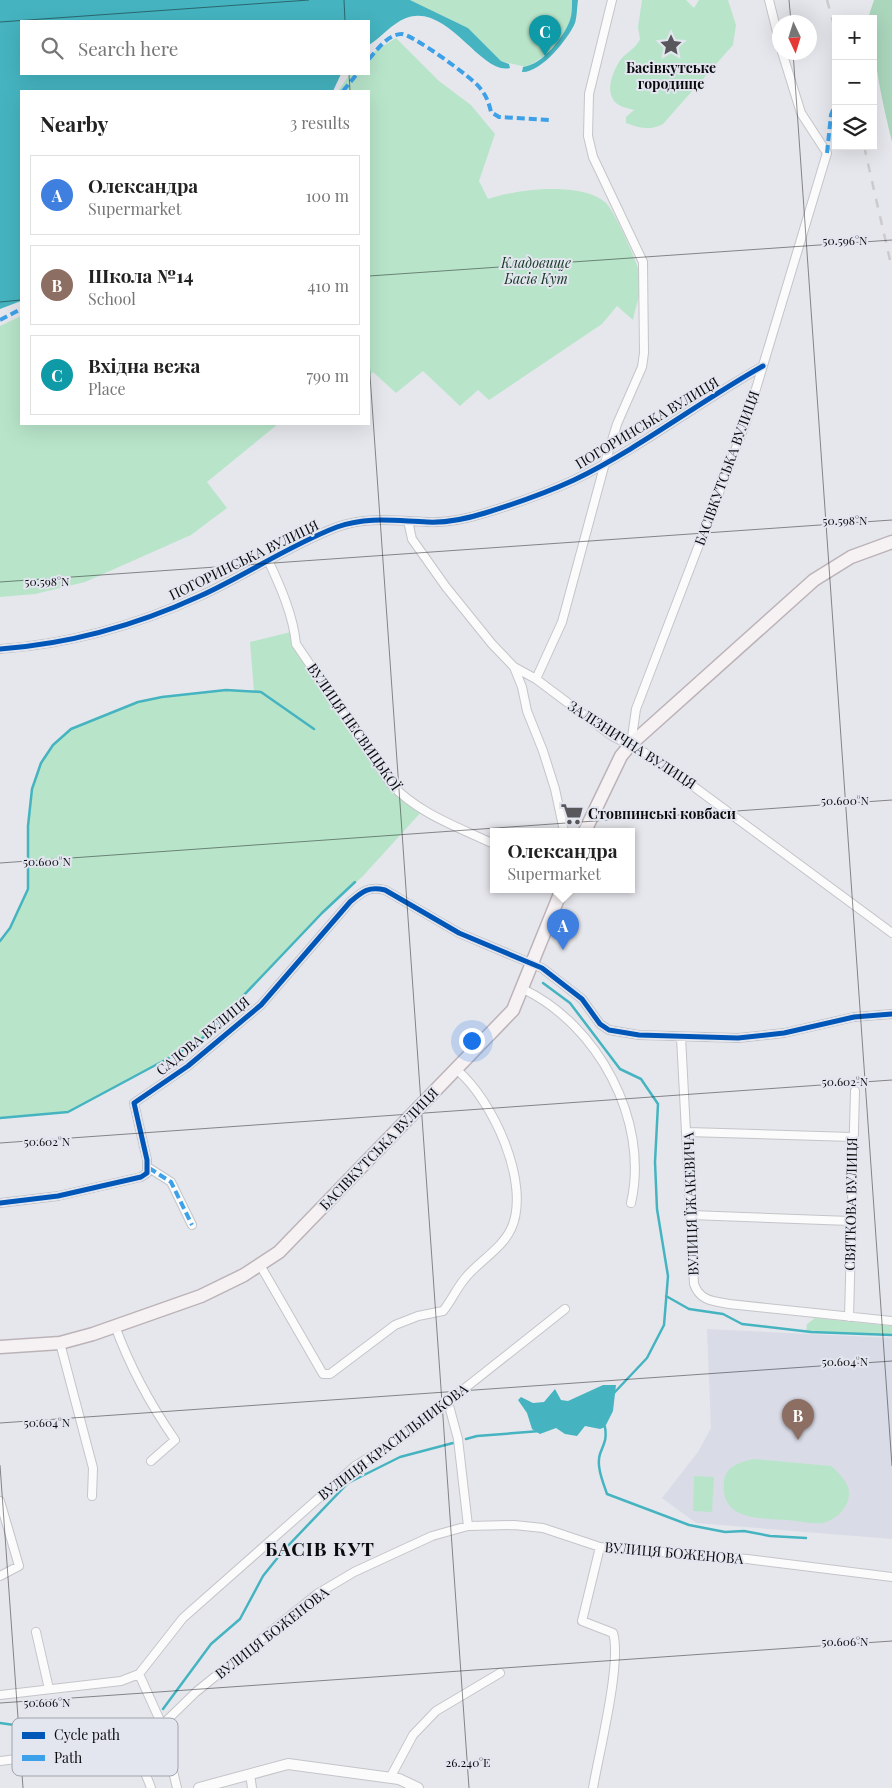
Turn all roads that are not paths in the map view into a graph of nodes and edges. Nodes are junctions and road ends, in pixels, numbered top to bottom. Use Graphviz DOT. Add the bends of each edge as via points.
graph roads {
  1 [pos="612,0"];
  2 [pos="769,0"];
  3 [pos="772,15"];
  4 [pos="785,60"];
  5 [pos="763,366"];
  6 [pos="605,463"];
  7 [pos="408,521"];
  8 [pos="892,542"];
  9 [pos="269,562"];
  10 [pos="0,649"];
  11 [pos="514,667"];
  12 [pos="536,679"];
  13 [pos="631,744"];
  14 [pos="563,828"];
  15 [pos="587,828"];
  16 [pos="490,842"];
  17 [pos="560,893"];
  18 [pos="892,933"];
  19 [pos="534,963"];
  20 [pos="523,989"];
  21 [pos="892,1014"];
  22 [pos="681,1037"];
  23 [pos="457,1070"];
  24 [pos="854,1091"];
  25 [pos="688,1132"];
  26 [pos="852,1137"];
  27 [pos="149,1168"];
  28 [pos="631,1202"];
  29 [pos="0,1204"];
  30 [pos="692,1215"];
  31 [pos="850,1221"];
  32 [pos="192,1225"];
  33 [pos="260,1265"];
  34 [pos="565,1309"];
  35 [pos="849,1317"];
  36 [pos="892,1321"];
  37 [pos="115,1326"];
  38 [pos="60,1343"];
  39 [pos="0,1347"];
  40 [pos="448,1402"];
  41 [pos="151,1462"];
  42 [pos="92,1496"];
  43 [pos="0,1501"];
  44 [pos="468,1526"];
  45 [pos="600,1547"];
  46 [pos="0,1576"];
  47 [pos="892,1577"];
  48 [pos="36,1632"];
  49 [pos="500,1673"];
  50 [pos="139,1674"];
  51 [pos="49,1689"];
  52 [pos="0,1695"];
  53 [pos="159,1718"];
  54 [pos="169,1718"];
  55 [pos="250,1774"];
  56 [pos="145,1776"];
  57 [pos="390,1778"];
  58 [pos="151,1788"];
  59 [pos="199,1788"];
  60 [pos="252,1788"];
  61 [pos="418,1788"];
  62 [pos="593,1788"];
  1 -- 6 [label="street" via="589,94 588,136 593,158 643,262 644,353"];
  2 -- 3 [label="street"];
  4 -- 5 [label="street, БАСІВКУТСЬКА ВУЛИЦЯ" via="801,112 827,153"];
  5 -- 6 [label="street, ПОГОРИНСЬКА ВУЛИЦЯ"];
  5 -- 13 [label="street, БАСІВКУТСЬКА ВУЛИЦЯ" via="743,430 636,709"];
  6 -- 7 [label="street, ПОГОРИНСЬКА ВУЛИЦЯ" via="573,480 487,513 447,521"];
  6 -- 12 [label="street" via="562,622"];
  7 -- 9 [label="street, ПОГОРИНСЬКА ВУЛИЦЯ" via="386,518 340,526"];
  7 -- 11 [label="street, ЗАЛІЗНИЧНА ВУЛИЦЯ" via="412,539 446,587"];
  8 -- 13 [label="main road, БАСІВКУТСЬКА ВУЛИЦЯ" via="851,557 814,580"];
  9 -- 10 [label="street, ПОГОРИНСЬКА ВУЛИЦЯ" via="159,614 103,631"];
  9 -- 16 [label="street, ВУЛИЦЯ НЕСВИЦЬКОЇ" via="285,596 296,644 391,784 422,810"];
  11 -- 12 [label="street, ЗАЛІЗНИЧНА ВУЛИЦЯ"];
  11 -- 14 [label="street, ЗАЛІЗНИЧНА ВУЛИЦЯ" via="555,789"];
  12 -- 13 [label="street, ЗАЛІЗНИЧНА ВУЛИЦЯ" via="612,736"];
  13 -- 15 [label="main road, БАСІВКУТСЬКА ВУЛИЦЯ" via="621,756"];
  13 -- 18 [label="street, ЗАЛІЗНИЧНА ВУЛИЦЯ" via="655,758"];
  17 -- 19 [label="main road, БАСІВКУТСЬКА ВУЛИЦЯ"];
  19 -- 20 [label="main road, БАСІВКУТСЬКА ВУЛИЦЯ"];
  19 -- 22 [label="street" via="576,993 600,1024 609,1030"];
  19 -- 27 [label="street, САДОВА ВУЛИЦЯ" via="459,933 384,890 373,887 364,890 260,1005 211,1048 134,1103"];
  20 -- 23 [label="main road, БАСІВКУТСЬКА ВУЛИЦЯ" via="514,1010"];
  20 -- 28 [label="street" via="564,1014 618,1088 632,1137"];
  21 -- 22 [label="street" via="854,1017 805,1030 762,1036"];
  22 -- 25 [label="street, ВУЛИЦЯ ЇЖАКЕВИЧА"];
  23 -- 33 [label="main road, БАСІВКУТСЬКА ВУЛИЦЯ" via="298,1234"];
  23 -- 33 [label="street" via="484,1102 510,1153 516,1206 506,1238 467,1275 443,1311 395,1325 330,1374 323,1374"];
  24 -- 26 [label="street, СВЯТКОВА ВУЛИЦЯ"];
  25 -- 26 [label="street"];
  25 -- 30 [label="street, ВУЛИЦЯ ЇЖАКЕВИЧА"];
  26 -- 31 [label="street, СВЯТКОВА ВУЛИЦЯ"];
  27 -- 29 [label="street" via="141,1176 90,1190"];
  27 -- 32 [label="street" via="171,1182"];
  30 -- 31 [label="street"];
  30 -- 35 [label="street, ВУЛИЦЯ ЇЖАКЕВИЧА" via="694,1284 698,1294 707,1300"];
  31 -- 35 [label="street, СВЯТКОВА ВУЛИЦЯ"];
  33 -- 37 [label="main road, БАСІВКУТСЬКА ВУЛИЦЯ" via="200,1296"];
  34 -- 40 [label="street, ВУЛИЦЯ КРАСИЛЬНИКОВА"];
  35 -- 36 [label="street, ВУЛИЦЯ ЇЖАКЕВИЧА"];
  37 -- 38 [label="main road, БАСІВКУТСЬКА ВУЛИЦЯ"];
  37 -- 41 [label="street" via="147,1398 176,1440"];
  38 -- 39 [label="main road, БАСІВКУТСЬКА ВУЛИЦЯ"];
  38 -- 42 [label="street" via="93,1468"];
  40 -- 44 [label="street" via="458,1439"];
  40 -- 50 [label="street, ВУЛИЦЯ КРАСИЛЬНИКОВА" via="355,1466 266,1547 232,1573 183,1618"];
  43 -- 46 [label="street" via="19,1566"];
  44 -- 45 [label="street, ВУЛИЦЯ БОЖЕНОВА" via="543,1528"];
  44 -- 54 [label="street, ВУЛИЦЯ БОЖЕНОВА" via="432,1536 354,1572 317,1594 196,1692"];
  45 -- 47 [label="street, ВУЛИЦЯ БОЖЕНОВА" via="747,1559"];
  45 -- 62 [label="street" via="582,1621 613,1632 615,1640 612,1682"];
  48 -- 51 [label="street"];
  49 -- 57 [label="street" via="436,1711 413,1735"];
  50 -- 51 [label="street" via="121,1681"];
  50 -- 53 [label="street"];
  51 -- 52 [label="street"];
  55 -- 57 [label="street" via="288,1764"];
  55 -- 59 [label="street"];
  55 -- 60 [label="street"];
  56 -- 58 [label="street"];
  57 -- 61 [label="street"];
}
